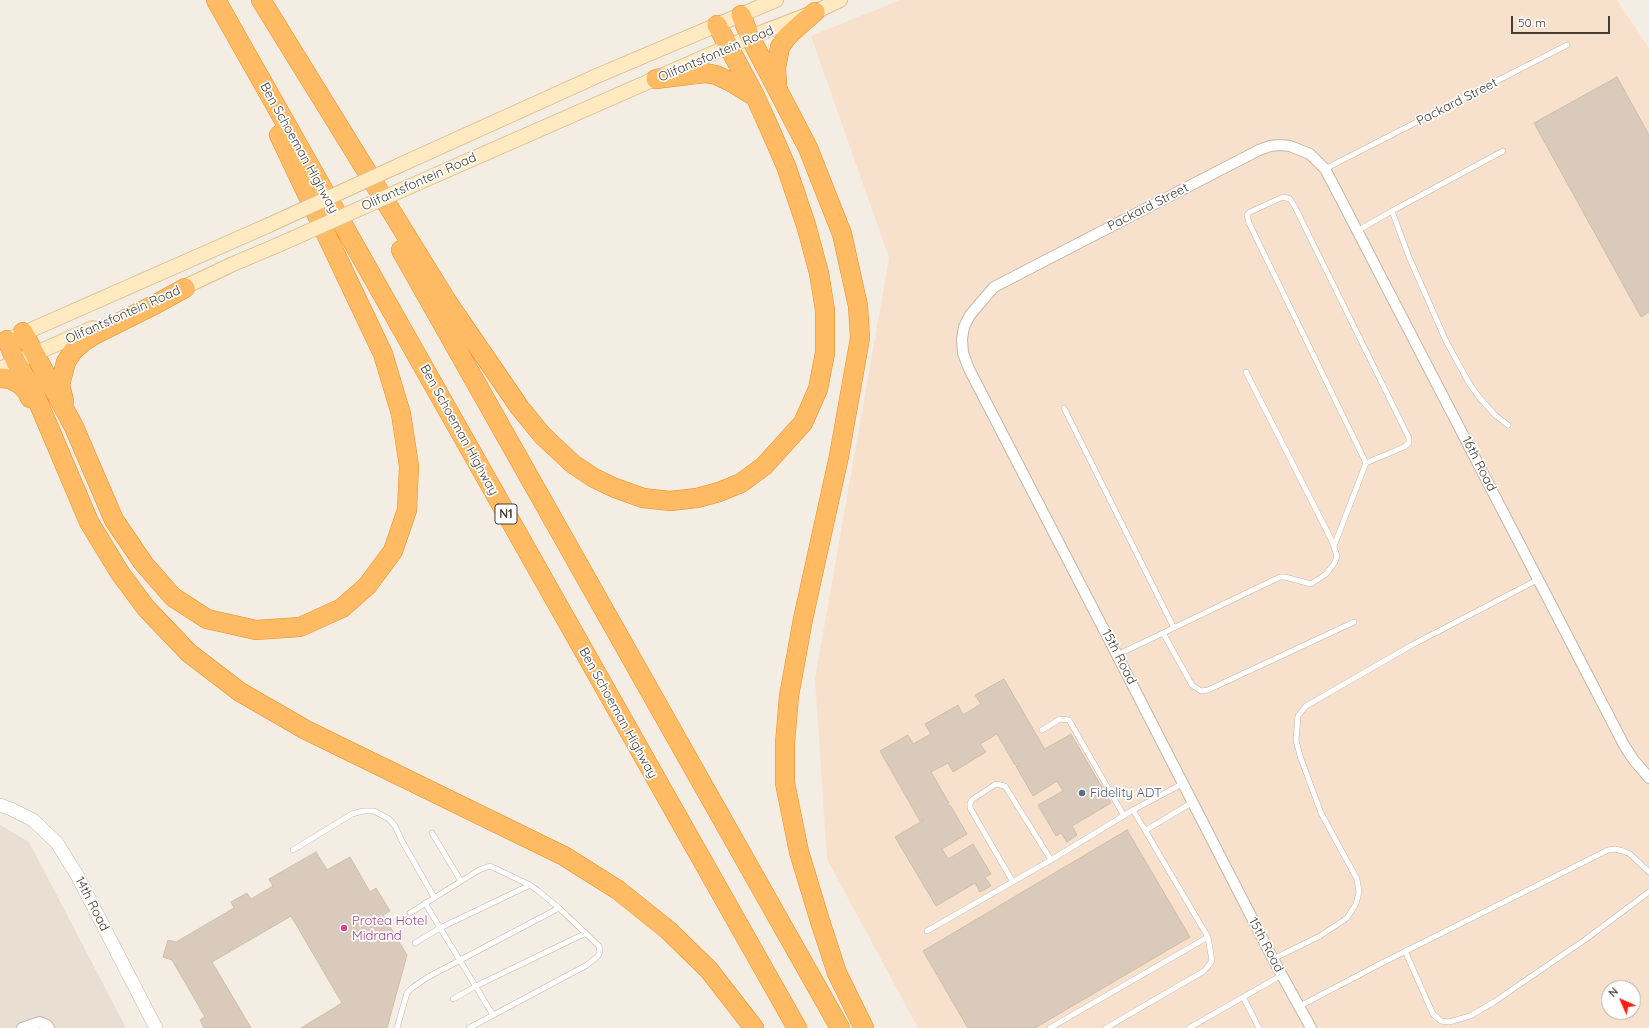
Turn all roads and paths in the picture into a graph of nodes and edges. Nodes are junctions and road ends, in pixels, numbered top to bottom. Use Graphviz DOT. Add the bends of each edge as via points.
graph roads {
  1 [pos="215,0"];
  2 [pos="260,0"];
  3 [pos="776,0"];
  4 [pos="840,0"];
  5 [pos="815,12"];
  6 [pos="740,15"];
  7 [pos="717,25"];
  8 [pos="750,37"];
  9 [pos="1567,45"];
  10 [pos="728,47"];
  11 [pos="656,79"];
  12 [pos="778,87"];
  13 [pos="755,96"];
  14 [pos="1503,151"];
  15 [pos="1306,152"];
  16 [pos="1325,169"];
  17 [pos="1392,211"];
  18 [pos="1358,231"];
  19 [pos="994,287"];
  20 [pos="185,288"];
  21 [pos="10,339"];
  22 [pos="34,354"];
  23 [pos="8,366"];
  24 [pos="1246,372"];
  25 [pos="0,378"];
  26 [pos="1064,408"];
  27 [pos="1508,425"];
  28 [pos="74,427"];
  29 [pos="52,435"];
  30 [pos="1366,463"];
  31 [pos="1334,546"];
  32 [pos="1539,579"];
  33 [pos="1354,622"];
  34 [pos="1174,628"];
  35 [pos="1163,633"];
  36 [pos="1118,655"];
  37 [pos="1042,730"];
  38 [pos="1649,778"];
  39 [pos="1184,784"];
  40 [pos="1193,802"];
  41 [pos="0,805"];
  42 [pos="1133,810"];
  43 [pos="1124,816"];
  44 [pos="1146,830"];
  45 [pos="432,833"];
  46 [pos="293,850"];
  47 [pos="1051,860"];
  48 [pos="1649,872"];
  49 [pos="461,881"];
  50 [pos="1013,882"];
  51 [pos="530,885"];
  52 [pos="1649,892"];
  53 [pos="434,897"];
  54 [pos="425,903"];
  55 [pos="559,908"];
  56 [pos="410,913"];
  57 [pos="440,928"];
  58 [pos="927,932"];
  59 [pos="586,933"];
  60 [pos="1208,937"];
  61 [pos="415,943"];
  62 [pos="1405,951"];
  63 [pos="1273,959"];
  64 [pos="460,960"];
  65 [pos="1282,975"];
  66 [pos="476,986"];
  67 [pos="1243,997"];
  68 [pos="453,999"];
  69 [pos="1300,1006"];
  70 [pos="493,1015"];
  71 [pos="398,1025"];
  72 [pos="22,1028"];
  73 [pos="49,1028"];
  74 [pos="154,1028"];
  75 [pos="403,1028"];
  76 [pos="469,1028"];
  77 [pos="754,1028"];
  78 [pos="796,1028"];
  79 [pos="840,1028"];
  80 [pos="864,1028"];
  81 [pos="1050,1028"];
  82 [pos="1106,1028"];
  83 [pos="1189,1028"];
  84 [pos="1259,1028"];
  85 [pos="1311,1028"];
  1 -- 28 [label="highway" via="383,354 401,414 409,466 407,510 393,551 367,586 342,608 300,627 256,630 207,619 173,597 144,564 114,520"];
  1 -- 78 [label="highway, Ben Schoeman Highway / N1"];
  2 -- 13 [label="highway" via="448,303 520,408 543,436 573,464 594,478 643,498 670,501 697,498 741,483 764,466 803,423 818,390 825,353 826,310 819,273 786,166"];
  2 -- 79 [label="highway"];
  3 -- 6 [label="main road, Olifantsfontein Road"];
  4 -- 5 [label="main road, Olifantsfontein Road"];
  5 -- 8 [label="main road, Olifantsfontein Road"];
  5 -- 12 [label="highway" via="787,37 780,47 776,68"];
  6 -- 7 [label="main road, Olifantsfontein Road"];
  6 -- 8 [label="highway"];
  7 -- 10 [label="highway"];
  7 -- 21 [label="main road, Olifantsfontein Road, bridge" via="509,115 269,225"];
  8 -- 10 [label="main road, Olifantsfontein Road"];
  8 -- 12 [label="highway"];
  9 -- 16 [label="lane, Packard Street"];
  10 -- 11 [label="main road, Olifantsfontein Road"];
  10 -- 13 [label="highway"];
  11 -- 13 [label="highway" via="705,73 716,75"];
  11 -- 20 [label="main road, Olifantsfontein Road, bridge" via="233,264"];
  12 -- 80 [label="highway" via="808,148 842,234 858,306 860,338 839,456 789,696 785,783 799,852 820,921 837,973"];
  14 -- 17 [label="lane"];
  15 -- 16 [label="street, 16th Road"];
  15 -- 19 [label="street, Packard Street" via="1280,145 1259,150"];
  16 -- 18 [label="street, 16th Road"];
  17 -- 18 [label="lane"];
  17 -- 27 [label="lane" via="1408,257 1446,341 1479,397"];
  18 -- 32 [label="street, 16th Road"];
  19 -- 36 [label="street, 15th Road" via="970,315 964,327 963,353"];
  20 -- 22 [label="main road, Olifantsfontein Road"];
  20 -- 28 [label="highway" via="96,334 73,351 66,362 60,385"];
  21 -- 22 [label="highway"];
  21 -- 23 [label="highway"];
  22 -- 23 [label="main road, Olifantsfontein Road"];
  22 -- 28 [label="highway"];
  23 -- 29 [label="highway" via="33,390"];
  24 -- 31 [label="lane"];
  25 -- 29 [label="highway" via="17,382 27,392"];
  26 -- 34 [label="lane"];
  29 -- 77 [label="highway" via="89,522 120,573 146,608 189,653 240,692 306,730 564,856 618,890 668,930 709,970"];
  30 -- 30 [label="lane" via="1248,222 1247,215 1250,212 1284,197 1290,199 1295,207 1409,438 1409,443 1404,447"];
  30 -- 31 [label="lane"];
  31 -- 34 [label="lane" via="1337,556 1335,562 1326,574 1314,583 1280,577"];
  32 -- 38 [label="street, 16th Road" via="1624,745"];
  32 -- 63 [label="lane" via="1412,645 1306,706 1298,716 1296,740 1300,756 1321,813 1357,879 1359,892 1356,904 1347,918 1320,936"];
  33 -- 35 [label="lane" via="1201,691 1192,685"];
  34 -- 35 [label="lane"];
  35 -- 36 [label="lane"];
  36 -- 39 [label="street, 15th Road"];
  37 -- 43 [label="lane" via="1060,719 1069,720"];
  39 -- 40 [label="street, 15th Road"];
  39 -- 42 [label="lane"];
  40 -- 44 [label="lane"];
  40 -- 63 [label="street, 15th Road"];
  41 -- 74 [label="street, 14th Road" via="33,820 57,843 77,875"];
  42 -- 43 [label="lane"];
  42 -- 44 [label="lane"];
  43 -- 47 [label="lane"];
  44 -- 60 [label="lane"];
  45 -- 49 [label="lane"];
  46 -- 53 [label="lane" via="352,814 374,811 386,816 395,826"];
  47 -- 50 [label="lane"];
  47 -- 50 [label="lane" via="1005,786 996,784 973,799 970,808"];
  48 -- 62 [label="lane" via="1623,851 1608,850"];
  49 -- 51 [label="lane" via="490,866"];
  49 -- 53 [label="lane"];
  50 -- 58 [label="lane"];
  51 -- 55 [label="lane"];
  51 -- 57 [label="lane"];
  52 -- 62 [label="lane" via="1494,1002 1470,1016 1449,1022 1441,1021 1433,1014"];
  53 -- 54 [label="lane"];
  54 -- 56 [label="lane"];
  54 -- 57 [label="lane"];
  55 -- 59 [label="lane"];
  55 -- 64 [label="lane"];
  57 -- 61 [label="lane"];
  57 -- 64 [label="lane"];
  59 -- 66 [label="lane"];
  59 -- 70 [label="lane" via="599,946 600,952 594,960"];
  60 -- 81 [label="lane"];
  60 -- 82 [label="lane" via="1212,961 1204,971"];
  62 -- 69 [label="lane"];
  63 -- 65 [label="street, 15th Road"];
  64 -- 66 [label="lane"];
  64 -- 71 [label="lane" via="407,993"];
  65 -- 67 [label="lane"];
  65 -- 69 [label="street, 15th Road"];
  66 -- 68 [label="lane"];
  66 -- 70 [label="lane"];
  67 -- 83 [label="lane"];
  67 -- 84 [label="lane"];
  69 -- 85 [label="street, 15th Road"];
  70 -- 76 [label="lane"];
  71 -- 75 [label="lane"];
  72 -- 73 [label="street" via="40,1022"];
}
